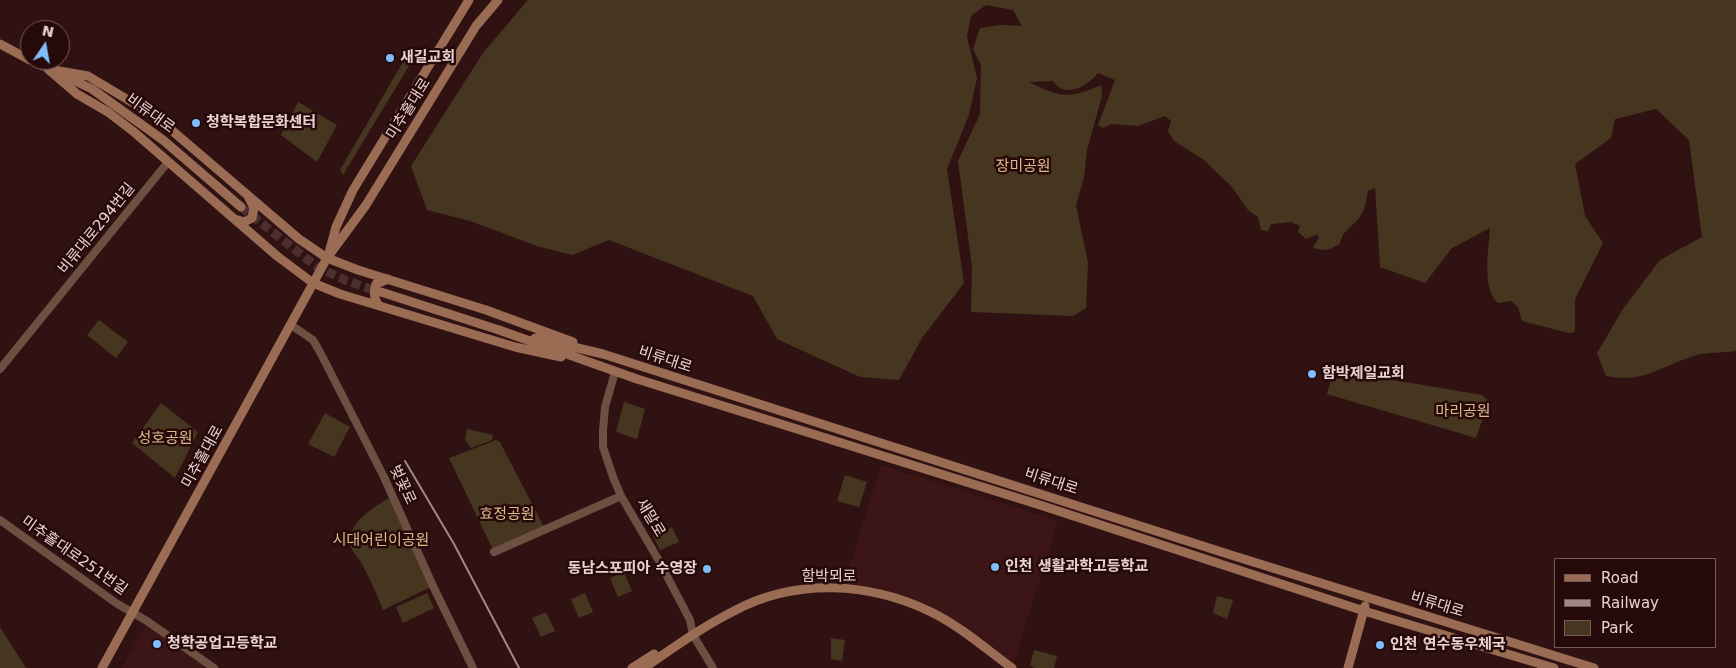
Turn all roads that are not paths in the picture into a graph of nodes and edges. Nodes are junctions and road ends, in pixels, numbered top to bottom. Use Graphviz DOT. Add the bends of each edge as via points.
graph roads {
  1 [pos="469,0"];
  2 [pos="498,0"];
  3 [pos="0,44"];
  4 [pos="20,55"];
  5 [pos="49,70"];
  6 [pos="50,70"];
  7 [pos="54,70"];
  8 [pos="168,162"];
  9 [pos="246,193"];
  10 [pos="241,207"];
  11 [pos="235,218"];
  12 [pos="327,258"];
  13 [pos="388,279"];
  14 [pos="313,283"];
  15 [pos="380,292"];
  16 [pos="379,306"];
  17 [pos="291,325"];
  18 [pos="498,330"];
  19 [pos="603,354"];
  20 [pos="596,366"];
  21 [pos="0,369"];
  22 [pos="614,372"];
  23 [pos="621,496"];
  24 [pos="0,520"];
  25 [pos="494,552"];
  26 [pos="1368,598"];
  27 [pos="1364,611"];
  28 [pos="133,614"];
  29 [pos="693,635"];
  30 [pos="102,668"];
  31 [pos="214,668"];
  32 [pos="473,668"];
  33 [pos="632,668"];
  34 [pos="644,668"];
  35 [pos="655,668"];
  36 [pos="712,668"];
  37 [pos="1012,668"];
  38 [pos="1348,668"];
  39 [pos="1554,668"];
  40 [pos="1594,668"];
  1 -- 12 [label="main road, 미추홀대로" via="353,190 336,227"];
  2 -- 12 [label="main road, 미추홀대로" via="476,26 366,205"];
  3 -- 4 [label="main road, 비류대로"];
  5 -- 8 [label="main road" via="77,94 134,132"];
  6 -- 10 [label="main road, 비류대로" via="92,90 163,140"];
  7 -- 9 [label="main road" via="88,76 127,97 155,116"];
  8 -- 11 [label="main road"];
  8 -- 21 [label="street, 비류대로294번길"];
  9 -- 11 [label="main road" via="254,214 244,222"];
  9 -- 12 [label="main road" via="299,239"];
  11 -- 14 [label="main road"];
  12 -- 13 [label="main road"];
  12 -- 14 [label="main road, 미추홀대로"];
  13 -- 16 [label="main road" via="376,284 374,290"];
  13 -- 19 [label="main road" via="486,310"];
  14 -- 16 [label="main road"];
  14 -- 17 [label="main road, 미추홀대로"];
  15 -- 18 [label="main road, 비류대로"];
  16 -- 20 [label="main road" via="515,347"];
  17 -- 28 [label="main road, 미추홀대로"];
  17 -- 32 [label="street, 벚꽃로" via="313,340 321,354 383,475"];
  18 -- 19 [label="main road, 비류대로"];
  18 -- 20 [label="main road, 비류대로"];
  19 -- 26 [label="main road, 비류대로"];
  20 -- 22 [label="main road, 비류대로"];
  22 -- 23 [label="street, 새말로" via="605,408 603,447"];
  22 -- 27 [label="main road, 비류대로" via="1040,505"];
  23 -- 25 [label="street"];
  23 -- 29 [label="street, 새말로" via="690,620"];
  24 -- 28 [label="street, 미추홀대로251번길"];
  26 -- 27 [label="main road"];
  26 -- 40 [label="main road, 비류대로"];
  27 -- 38 [label="main road"];
  27 -- 39 [label="main road, 비류대로"];
  28 -- 30 [label="main road, 미추홀대로"];
  28 -- 31 [label="street, 미추홀대로251번길"];
  29 -- 33 [label="main road" via="679,639"];
  29 -- 34 [label="main road, 함박뫼로"];
  29 -- 35 [label="main road" via="685,648"];
  29 -- 36 [label="street, 새말로"];
  29 -- 37 [label="main road, 함박뫼로" via="734,610 783,592 810,588 861,590 906,601 933,613"];
}
